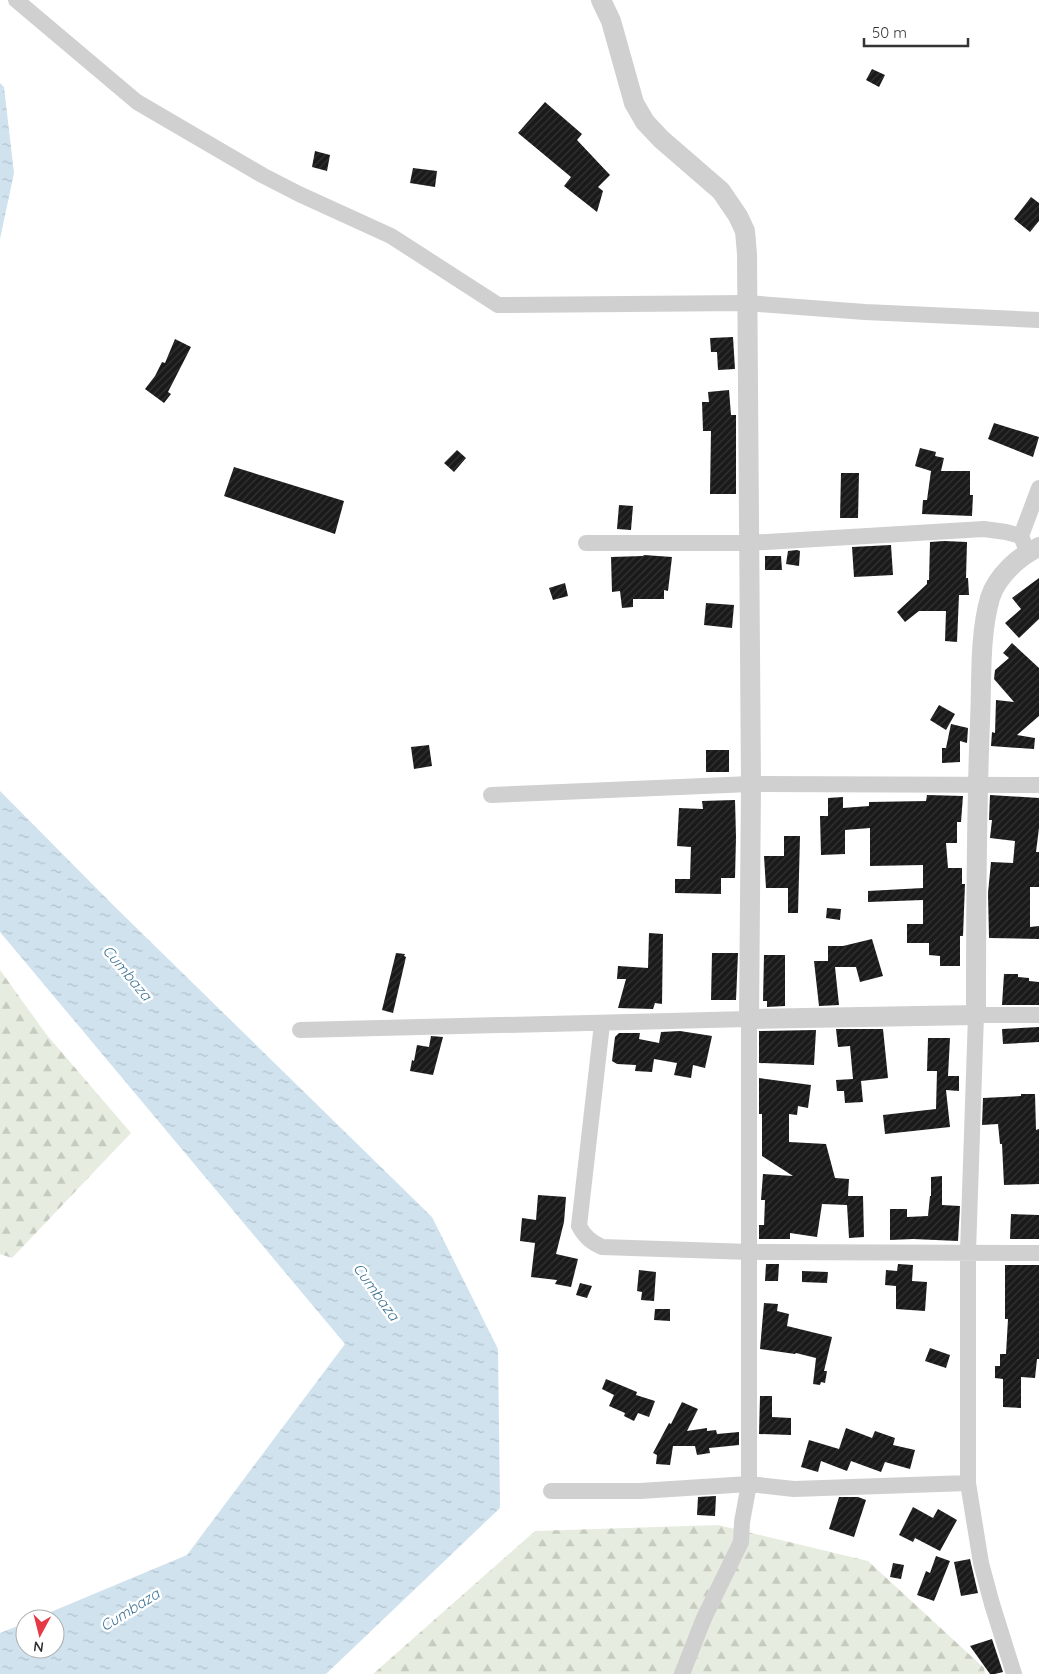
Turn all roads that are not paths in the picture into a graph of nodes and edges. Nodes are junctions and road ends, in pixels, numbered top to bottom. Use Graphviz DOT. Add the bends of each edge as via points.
graph roads {
  1 [pos="16,0"];
  2 [pos="600,0"];
  3 [pos="746,303"];
  4 [pos="1039,320"];
  5 [pos="1039,488"];
  6 [pos="586,543"];
  7 [pos="748,544"];
  8 [pos="1029,545"];
  9 [pos="751,784"];
  10 [pos="978,784"];
  11 [pos="1039,784"];
  12 [pos="491,795"];
  13 [pos="976,1015"];
  14 [pos="1039,1015"];
  15 [pos="750,1018"];
  16 [pos="602,1024"];
  17 [pos="300,1030"];
  18 [pos="750,1252"];
  19 [pos="968,1252"];
  20 [pos="1039,1253"];
  21 [pos="968,1483"];
  22 [pos="749,1484"];
  23 [pos="551,1491"];
  24 [pos="682,1674"];
  25 [pos="1014,1674"];
  1 -- 3 [label="street" via="137,102 299,194 391,236 498,305"];
  2 -- 3 [label="street" via="611,20 634,103 645,122 721,191 738,216 745,231"];
  3 -- 4 [label="street"];
  3 -- 7 [label="street"];
  5 -- 8 [label="street"];
  6 -- 7 [label="street"];
  7 -- 8 [label="street" via="984,529 1006,532"];
  7 -- 9 [label="street"];
  8 -- 10 [label="street" via="1002,575 991,596 983,651"];
  9 -- 10 [label="street"];
  9 -- 12 [label="street"];
  9 -- 15 [label="street"];
  10 -- 11 [label="street"];
  10 -- 13 [label="street"];
  13 -- 14 [label="street"];
  13 -- 15 [label="street"];
  13 -- 19 [label="street"];
  15 -- 16 [label="street"];
  15 -- 18 [label="street"];
  16 -- 17 [label="street"];
  16 -- 18 [label="street" via="579,1226 585,1237 602,1248"];
  18 -- 19 [label="street"];
  18 -- 22 [label="street"];
  19 -- 20 [label="street"];
  19 -- 21 [label="street"];
  21 -- 22 [label="street" via="794,1489"];
  21 -- 25 [label="street" via="981,1563"];
  22 -- 23 [label="street" via="640,1491"];
  22 -- 24 [label="street" via="741,1542 704,1618"];
}
